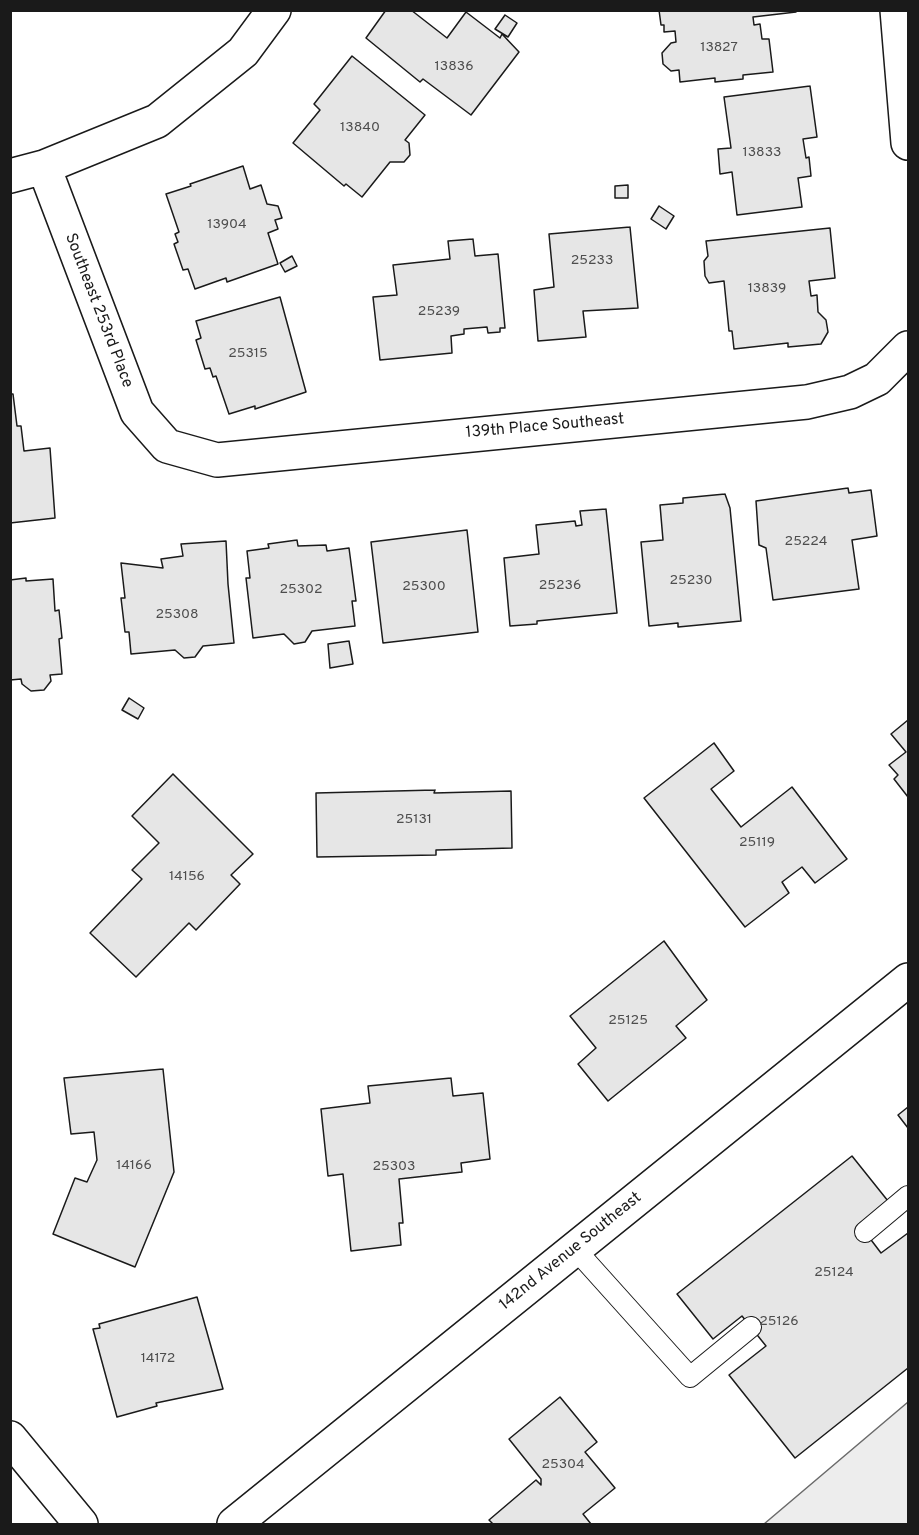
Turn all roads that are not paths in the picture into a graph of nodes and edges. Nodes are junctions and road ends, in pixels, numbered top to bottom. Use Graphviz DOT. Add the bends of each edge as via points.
graph roads {
  1 [pos="274,10"];
  2 [pos="897,10"];
  3 [pos="909,142"];
  4 [pos="44,167"];
  5 [pos="10,176"];
  6 [pos="908,348"];
  7 [pos="167,446"];
  8 [pos="909,980"];
  9 [pos="909,1197"];
  10 [pos="865,1232"];
  11 [pos="575,1249"];
  12 [pos="751,1327"];
  13 [pos="10,1438"];
  14 [pos="81,1524"];
  15 [pos="234,1524"];
  1 -- 4 [label="street" via="243,52 157,121"];
  2 -- 3 [label="street"];
  4 -- 5 [label="street"];
  4 -- 7 [label="street, Southeast 253rd Place" via="137,412"];
  6 -- 7 [label="street, 139th Place Southeast" via="876,379 850,392 807,402 217,460"];
  8 -- 11 [label="street, 142nd Avenue Southeast"];
  9 -- 10 [label="lane"];
  11 -- 12 [label="lane" via="690,1377"];
  11 -- 15 [label="street, 142nd Avenue Southeast"];
  13 -- 14 [label="street"];
}
